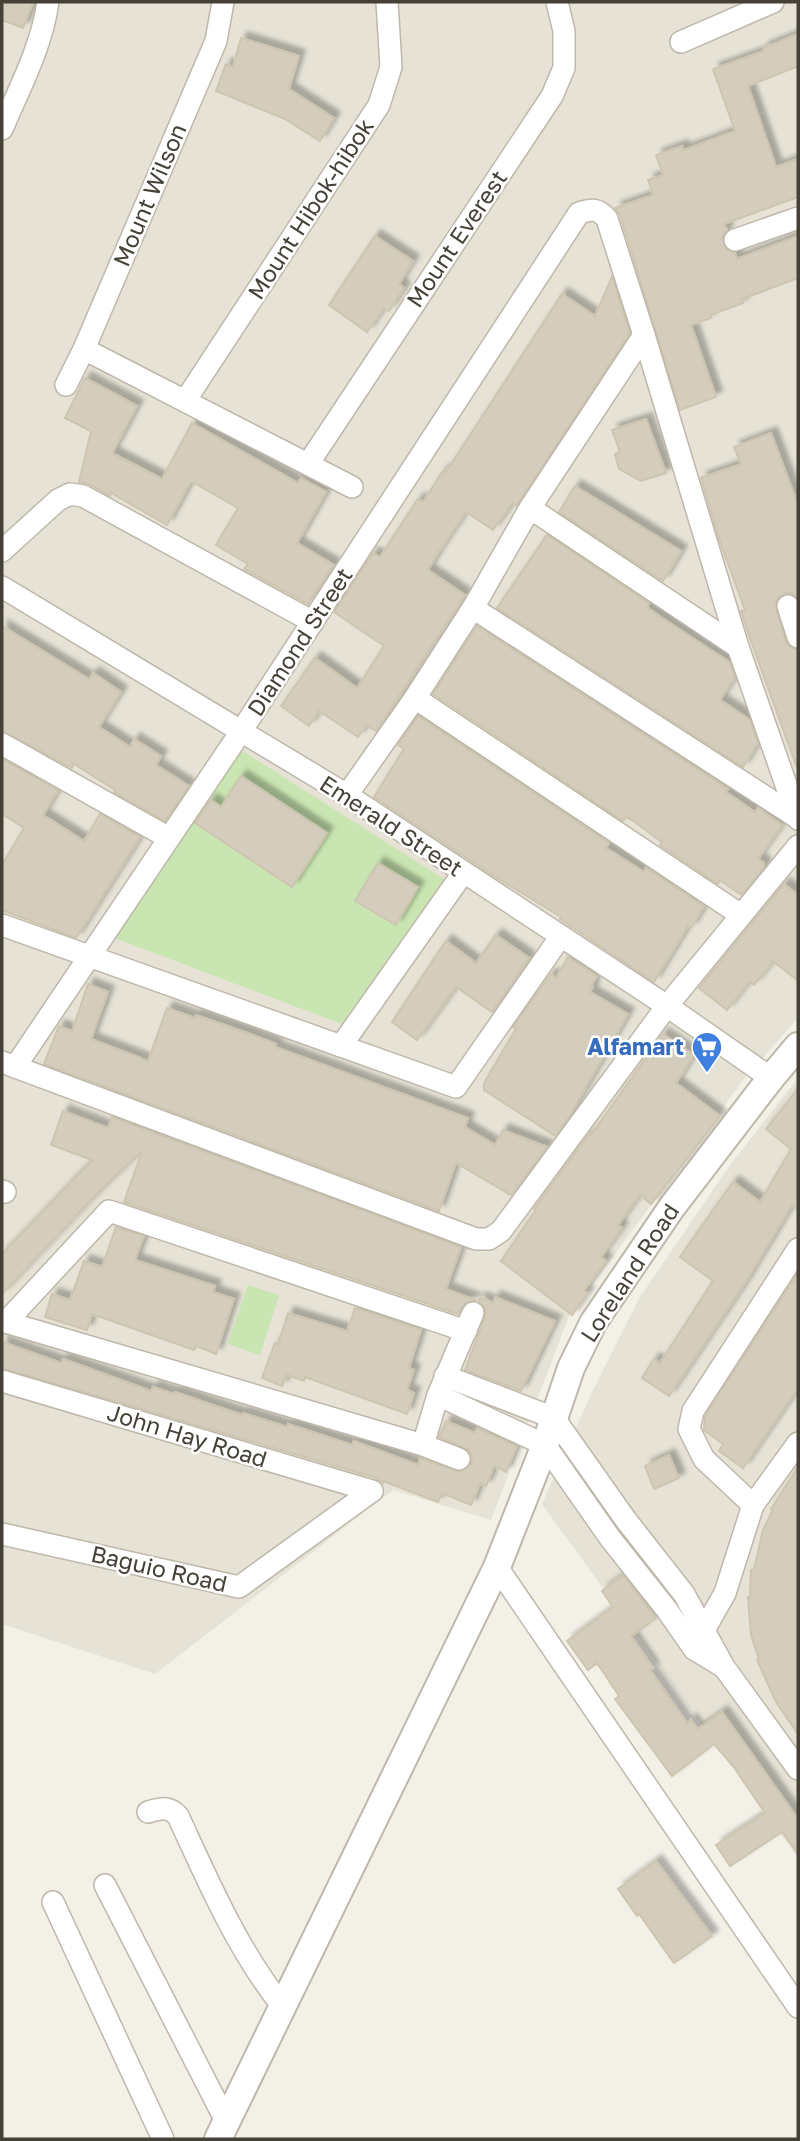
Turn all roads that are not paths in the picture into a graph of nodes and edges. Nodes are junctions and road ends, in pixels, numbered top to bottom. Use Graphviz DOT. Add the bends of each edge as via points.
graph roads {
  1 [pos="48,2"];
  2 [pos="223,2"];
  3 [pos="387,2"];
  4 [pos="557,2"];
  5 [pos="773,2"];
  6 [pos="681,42"];
  7 [pos="2,129"];
  8 [pos="798,218"];
  9 [pos="735,240"];
  10 [pos="644,335"];
  11 [pos="84,349"];
  12 [pos="66,385"];
  13 [pos="185,401"];
  14 [pos="308,464"];
  15 [pos="352,487"];
  16 [pos="530,508"];
  17 [pos="2,551"];
  18 [pos="2,587"];
  19 [pos="788,606"];
  20 [pos="473,608"];
  21 [pos="313,622"];
  22 [pos="798,637"];
  23 [pos="738,646"];
  24 [pos="415,698"];
  25 [pos="242,730"];
  26 [pos="2,744"];
  27 [pos="347,795"];
  28 [pos="798,819"];
  29 [pos="169,838"];
  30 [pos="798,846"];
  31 [pos="463,873"];
  32 [pos="741,915"];
  33 [pos="2,925"];
  34 [pos="561,936"];
  35 [pos="88,956"];
  36 [pos="667,1006"];
  37 [pos="341,1046"];
  38 [pos="798,1046"];
  39 [pos="8,1064"];
  40 [pos="771,1078"];
  41 [pos="798,1249"];
  42 [pos="4,1322"];
  43 [pos="2,1381"];
  44 [pos="442,1385"];
  45 [pos="554,1418"];
  46 [pos="798,1443"];
  47 [pos="424,1445"];
  48 [pos="545,1445"];
  49 [pos="460,1459"];
  50 [pos="372,1491"];
  51 [pos="753,1505"];
  52 [pos="2,1534"];
  53 [pos="497,1567"];
  54 [pos="699,1640"];
  55 [pos="798,1769"];
  56 [pos="148,1812"];
  57 [pos="104,1885"];
  58 [pos="53,1902"];
  59 [pos="283,2007"];
  60 [pos="798,2007"];
  61 [pos="222,2131"];
  62 [pos="163,2139"];
  1 -- 7 [label="street" via="32,58"];
  2 -- 11 [label="street, Mount Wilson" via="216,41"];
  3 -- 13 [label="street, Mount Hibok-hibok" via="391,66 379,105"];
  4 -- 14 [label="street, Mount Everest" via="564,31 564,68 552,96"];
  5 -- 6 [label="street"];
  8 -- 9 [label="street"];
  10 -- 16 [label="street"];
  10 -- 21 [label="street, Diamond Street" via="607,219 592,209 579,213"];
  10 -- 23 [label="street"];
  11 -- 12 [label="street, Mount Wilson"];
  11 -- 13 [label="street"];
  13 -- 14 [label="street"];
  14 -- 15 [label="street"];
  16 -- 20 [label="street"];
  16 -- 23 [label="street"];
  17 -- 21 [label="street" via="58,500 70,494 83,496"];
  18 -- 25 [label="street, Emerald Street"];
  19 -- 22 [label="street"];
  20 -- 24 [label="street"];
  20 -- 28 [label="street"];
  21 -- 25 [label="street, Diamond Street"];
  23 -- 28 [label="street"];
  24 -- 27 [label="street"];
  24 -- 32 [label="street"];
  25 -- 27 [label="street, Emerald Street"];
  25 -- 29 [label="street, Diamond Street"];
  26 -- 29 [label="street"];
  27 -- 31 [label="street, Emerald Street"];
  29 -- 35 [label="street, Diamond Street"];
  30 -- 32 [label="street"];
  31 -- 34 [label="street, Emerald Street"];
  31 -- 37 [label="street"];
  32 -- 36 [label="street"];
  33 -- 35 [label="street"];
  34 -- 36 [label="street, Emerald Street"];
  34 -- 37 [label="street" via="456,1087"];
  35 -- 37 [label="street"];
  35 -- 39 [label="street, Diamond Street"];
  36 -- 39 [label="street" via="500,1231 489,1239 476,1239"];
  36 -- 40 [label="street, Emerald Street"];
  38 -- 40 [label="street, Loreland Road"];
  40 -- 45 [label="street, Loreland Road" via="672,1207 593,1323"];
  41 -- 51 [label="street" via="693,1410 689,1429 704,1459"];
  42 -- 44 [label="street" via="109,1211 469,1322"];
  42 -- 47 [label="street"];
  43 -- 50 [label="street, John Hay Road"];
  44 -- 45 [label="street"];
  44 -- 47 [label="street"];
  44 -- 48 [label="street"];
  45 -- 48 [label="street, Loreland Road"];
  45 -- 54 [label="street" via="684,1594"];
  46 -- 51 [label="street"];
  47 -- 49 [label="street"];
  48 -- 53 [label="street, Loreland Road"];
  48 -- 54 [label="street" via="610,1538 667,1610"];
  50 -- 52 [label="street, Baguio Road" via="239,1587"];
  51 -- 54 [label="street" via="725,1593"];
  53 -- 59 [label="street, Loreland Road"];
  53 -- 60 [label="street"];
  54 -- 55 [label="street"];
  56 -- 59 [label="street" via="166,1808 178,1816 235,1938"];
  57 -- 61 [label="street"];
  58 -- 62 [label="street"];
  59 -- 61 [label="street, Loreland Road"];
}
